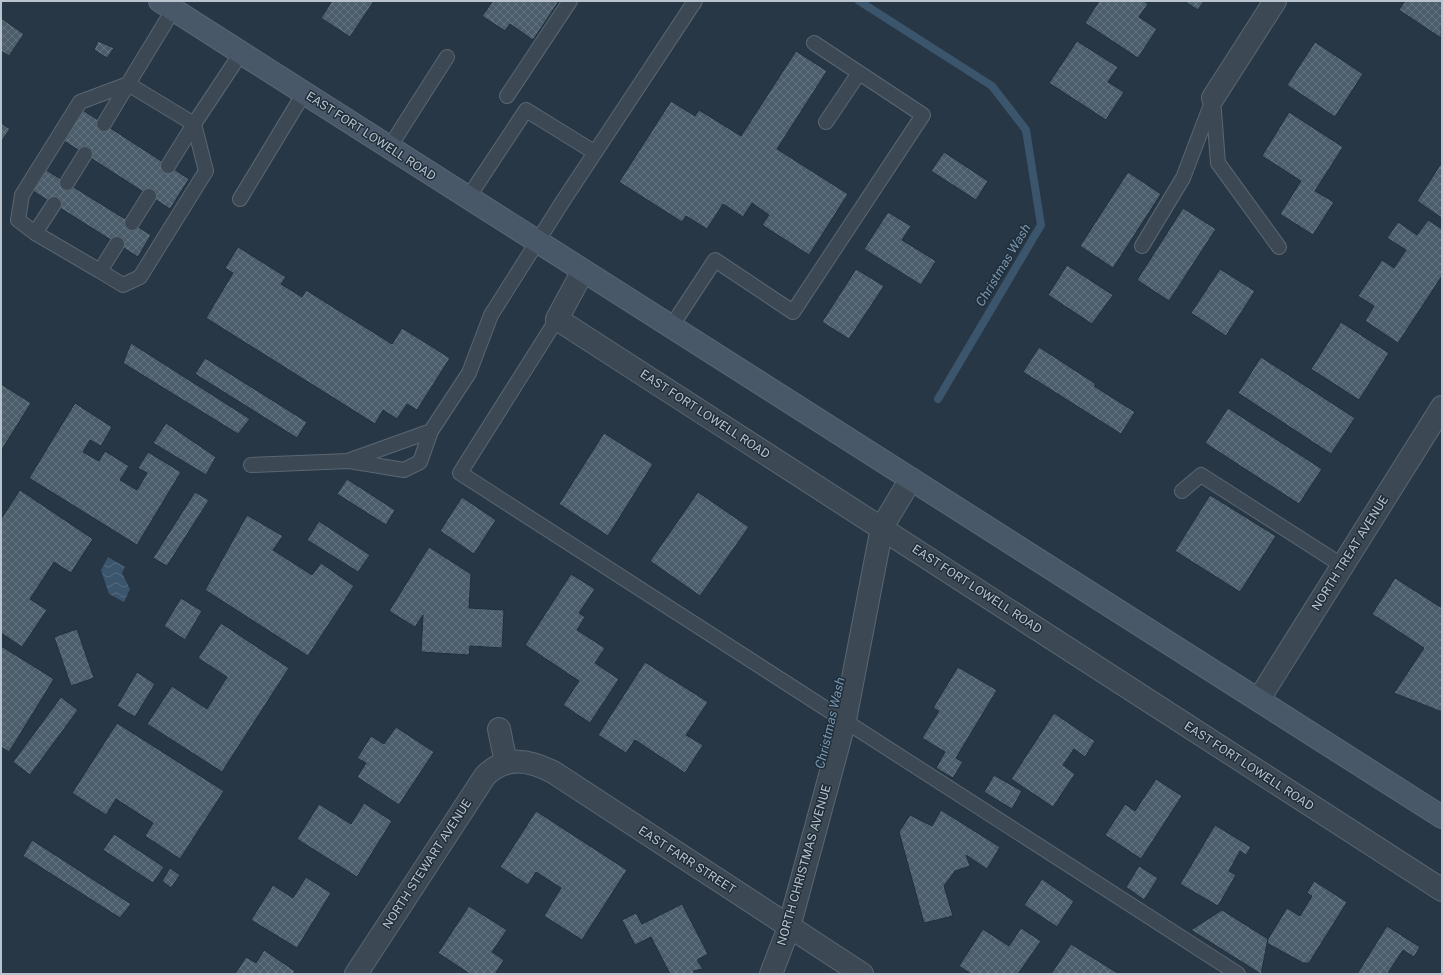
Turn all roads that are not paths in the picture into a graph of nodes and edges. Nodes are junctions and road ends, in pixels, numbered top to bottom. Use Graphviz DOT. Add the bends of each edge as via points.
graph roads {
  1 [pos="570,1"];
  2 [pos="695,1"];
  3 [pos="1275,1"];
  4 [pos="167,5"];
  5 [pos="814,43"];
  6 [pos="241,53"];
  7 [pos="448,56"];
  8 [pos="859,73"];
  9 [pos="128,84"];
  10 [pos="304,93"];
  11 [pos="507,96"];
  12 [pos="1213,98"];
  13 [pos="826,122"];
  14 [pos="104,124"];
  15 [pos="194,124"];
  16 [pos="389,148"];
  17 [pos="594,152"];
  18 [pos="85,154"];
  19 [pos="168,166"];
  20 [pos="67,183"];
  21 [pos="149,196"];
  22 [pos="468,198"];
  23 [pos="240,199"];
  24 [pos="54,204"];
  25 [pos="132,223"];
  26 [pos="35,233"];
  27 [pos="538,243"];
  28 [pos="117,244"];
  29 [pos="1142,246"];
  30 [pos="1279,248"];
  31 [pos="100,270"];
  32 [pos="583,271"];
  33 [pos="557,319"];
  34 [pos="671,327"];
  35 [pos="1442,407"];
  36 [pos="431,431"];
  37 [pos="350,461"];
  38 [pos="251,465"];
  39 [pos="911,480"];
  40 [pos="1182,491"];
  41 [pos="882,528"];
  42 [pos="1343,566"];
  43 [pos="1259,699"];
  44 [pos="845,720"];
  45 [pos="499,729"];
  46 [pos="506,763"];
  47 [pos="1442,817"];
  48 [pos="1442,890"];
  49 [pos="789,927"];
  50 [pos="356,974"];
  51 [pos="771,974"];
  52 [pos="862,974"];
  53 [pos="1238,974"];
  1 -- 11 [label="lane"];
  2 -- 17 [label="lane"];
  3 -- 12 [label="street"];
  4 -- 6 [label="main road, EAST FORT LOWELL ROAD"];
  4 -- 9 [label="lane"];
  5 -- 8 [label="lane"];
  6 -- 10 [label="main road, EAST FORT LOWELL ROAD"];
  6 -- 15 [label="lane"];
  7 -- 16 [label="lane"];
  8 -- 13 [label="lane"];
  8 -- 34 [label="lane" via="923,115 793,312 715,260"];
  9 -- 14 [label="lane"];
  9 -- 15 [label="lane"];
  9 -- 26 [label="lane" via="80,102 22,195 18,220"];
  10 -- 16 [label="main road, EAST FORT LOWELL ROAD"];
  10 -- 23 [label="lane"];
  12 -- 29 [label="lane" via="1183,178"];
  12 -- 30 [label="lane" via="1218,163"];
  15 -- 19 [label="lane"];
  15 -- 31 [label="lane" via="206,171 140,277 123,285"];
  16 -- 22 [label="main road, EAST FORT LOWELL ROAD"];
  17 -- 22 [label="lane" via="526,110"];
  17 -- 27 [label="lane"];
  18 -- 20 [label="lane"];
  21 -- 25 [label="lane"];
  22 -- 27 [label="main road, EAST FORT LOWELL ROAD"];
  24 -- 26 [label="lane"];
  26 -- 31 [label="lane"];
  27 -- 32 [label="main road, EAST FORT LOWELL ROAD"];
  27 -- 36 [label="lane" via="491,315 469,373"];
  28 -- 31 [label="lane"];
  32 -- 33 [label="street"];
  32 -- 34 [label="main road, EAST FORT LOWELL ROAD"];
  33 -- 41 [label="street, EAST FORT LOWELL ROAD"];
  33 -- 44 [label="lane" via="460,473"];
  34 -- 39 [label="main road, EAST FORT LOWELL ROAD"];
  35 -- 42 [label="street, NORTH TREAT AVENUE"];
  36 -- 37 [label="lane"];
  36 -- 37 [label="lane" via="420,462 404,470"];
  37 -- 38 [label="lane"];
  39 -- 41 [label="street, NORTH CHRISTMAS AVENUE"];
  39 -- 43 [label="main road, EAST FORT LOWELL ROAD"];
  40 -- 42 [label="lane" via="1201,475"];
  41 -- 44 [label="street, NORTH CHRISTMAS AVENUE"];
  41 -- 48 [label="street, EAST FORT LOWELL ROAD"];
  42 -- 43 [label="street, NORTH TREAT AVENUE"];
  43 -- 47 [label="main road, EAST FORT LOWELL ROAD"];
  44 -- 49 [label="street, NORTH CHRISTMAS AVENUE"];
  44 -- 53 [label="lane"];
  45 -- 46 [label="street"];
  46 -- 49 [label="street, EAST FARR STREET" via="529,762 552,772"];
  46 -- 50 [label="street, NORTH STEWART AVENUE" via="493,768 477,787"];
  49 -- 51 [label="street, NORTH CHRISTMAS AVENUE"];
  49 -- 52 [label="street, EAST FARR STREET"];
}
